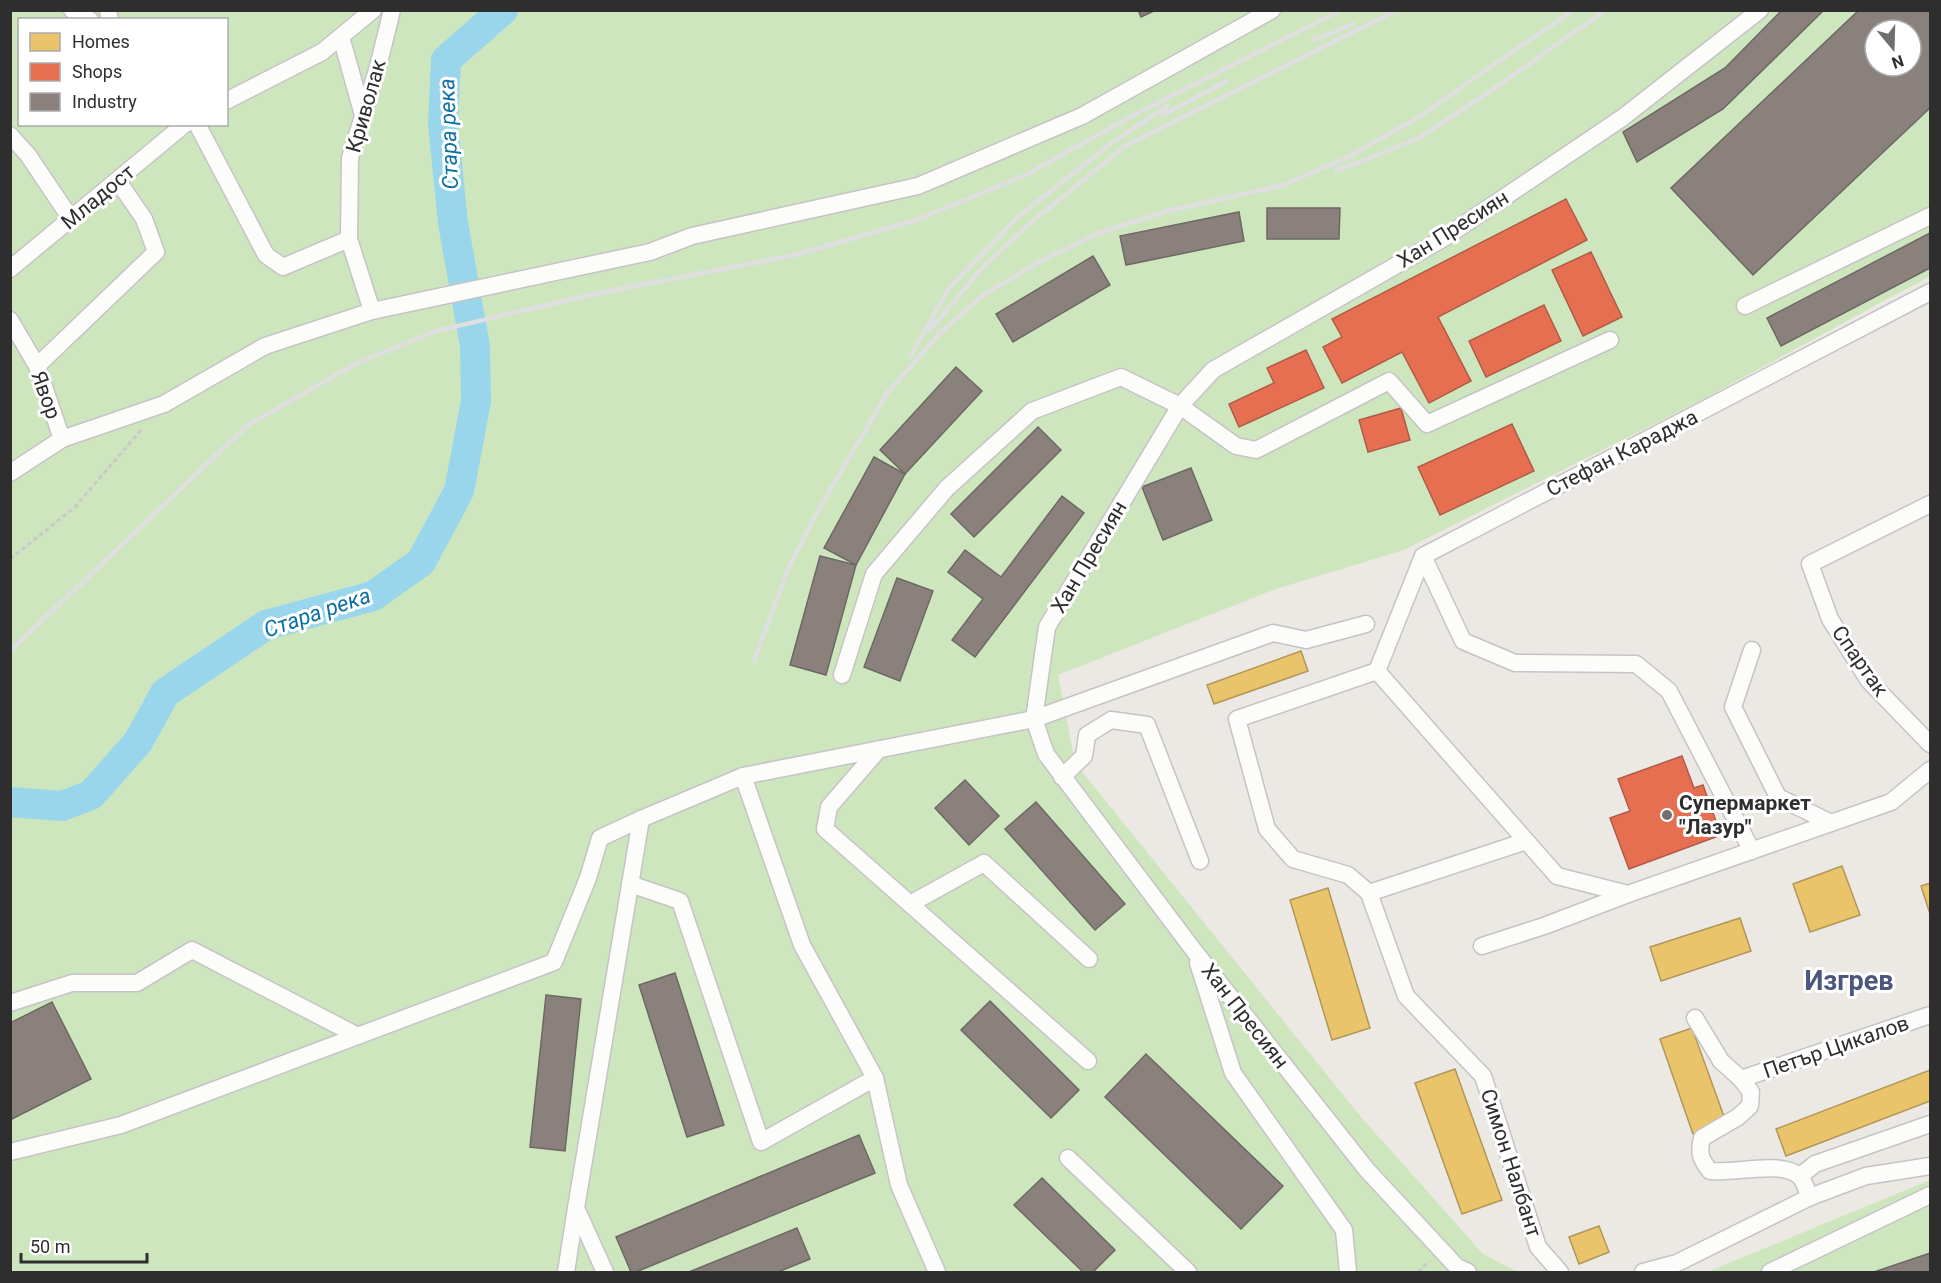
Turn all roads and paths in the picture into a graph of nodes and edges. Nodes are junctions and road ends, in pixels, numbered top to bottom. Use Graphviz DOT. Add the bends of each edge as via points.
graph roads {
  1 [pos="72,10"];
  2 [pos="373,10"];
  3 [pos="392,10"];
  4 [pos="1272,10"];
  5 [pos="1760,10"];
  6 [pos="86,18"];
  7 [pos="341,36"];
  8 [pos="228,100"];
  9 [pos="363,116"];
  10 [pos="183,126"];
  11 [pos="198,126"];
  12 [pos="10,135"];
  13 [pos="118,181"];
  14 [pos="1930,216"];
  15 [pos="71,219"];
  16 [pos="349,239"];
  17 [pos="10,269"];
  18 [pos="1930,292"];
  19 [pos="1745,306"];
  20 [pos="372,311"];
  21 [pos="10,320"];
  22 [pos="1610,339"];
  23 [pos="37,366"];
  24 [pos="1180,406"];
  25 [pos="141,429"];
  26 [pos="62,439"];
  27 [pos="10,473"];
  28 [pos="1930,504"];
  29 [pos="1423,556"];
  30 [pos="10,559"];
  31 [pos="1366,624"];
  32 [pos="1752,650"];
  33 [pos="1377,671"];
  34 [pos="842,675"];
  35 [pos="1034,719"];
  36 [pos="1930,744"];
  37 [pos="879,749"];
  38 [pos="1930,770"];
  39 [pos="743,776"];
  40 [pos="1062,777"];
  41 [pos="641,819"];
  42 [pos="1832,823"];
  43 [pos="1526,841"];
  44 [pos="1752,851"];
  45 [pos="1200,861"];
  46 [pos="630,884"];
  47 [pos="1369,893"];
  48 [pos="1628,894"];
  49 [pos="910,904"];
  50 [pos="1482,946"];
  51 [pos="1195,952"];
  52 [pos="1089,958"];
  53 [pos="10,1003"];
  54 [pos="1930,1015"];
  55 [pos="1695,1018"];
  56 [pos="358,1036"];
  57 [pos="1088,1061"];
  58 [pos="874,1078"];
  59 [pos="1741,1079"];
  60 [pos="1930,1124"];
  61 [pos="10,1152"];
  62 [pos="1068,1158"];
  63 [pos="1930,1166"];
  64 [pos="1800,1176"];
  65 [pos="1930,1195"];
  66 [pos="1810,1197"];
  67 [pos="576,1208"];
  68 [pos="566,1272"];
  69 [pos="604,1272"];
  70 [pos="937,1272"];
  71 [pos="1188,1272"];
  72 [pos="1348,1272"];
  73 [pos="1468,1272"];
  74 [pos="1560,1272"];
  75 [pos="1643,1272"];
  76 [pos="1770,1272"];
  1 -- 6 [label="street"];
  2 -- 7 [label="street"];
  3 -- 9 [label="street, Криволак"];
  4 -- 20 [label="street" via="1082,116 918,186 692,236 650,252"];
  5 -- 24 [label="street, Хан Пресиян" via="1622,118 1444,238 1213,370"];
  7 -- 8 [label="street" via="322,52"];
  7 -- 9 [label="street"];
  9 -- 16 [label="street, Криволак" via="350,158"];
  10 -- 13 [label="street, Младост"];
  11 -- 16 [label="street" via="266,255 283,267"];
  12 -- 15 [label="street"];
  13 -- 15 [label="street, Младост"];
  13 -- 23 [label="street" via="144,219 156,252"];
  14 -- 19 [label="street"];
  15 -- 17 [label="street, Младост"];
  16 -- 20 [label="street"];
  18 -- 29 [label="street, Стефан Караджа"];
  20 -- 26 [label="street" via="265,346 164,404"];
  21 -- 23 [label="street, Явор"];
  22 -- 24 [label="street" via="1427,424 1389,381 1256,450 1236,446"];
  23 -- 26 [label="street, Явор"];
  24 -- 34 [label="street" via="1121,377 1032,411 947,488 874,574"];
  24 -- 35 [label="street, Хан Пресиян" via="1047,627"];
  25 -- 30 [label="path" via="75,507"];
  26 -- 27 [label="street"];
  28 -- 36 [label="street, Спартак" via="1810,564 1830,619 1869,681"];
  29 -- 33 [label="street"];
  29 -- 44 [label="street" via="1462,641 1515,663 1636,664 1669,691"];
  31 -- 35 [label="street" via="1306,640 1273,633"];
  32 -- 42 [label="street" via="1733,706 1778,797"];
  33 -- 43 [label="street"];
  33 -- 47 [label="street" via="1238,719 1267,829 1293,859 1348,875"];
  35 -- 37 [label="street"];
  35 -- 40 [label="street, Хан Пресиян" via="1046,754"];
  37 -- 39 [label="street"];
  37 -- 49 [label="street" via="829,807 825,829"];
  38 -- 42 [label="street" via="1891,802"];
  39 -- 41 [label="street"];
  39 -- 58 [label="street" via="802,945"];
  40 -- 45 [label="street" via="1084,756 1087,735 1111,720 1147,724"];
  40 -- 51 [label="street, Хан Пресиян"];
  41 -- 46 [label="street"];
  41 -- 56 [label="street" via="600,838 554,962"];
  42 -- 44 [label="street"];
  43 -- 47 [label="street"];
  43 -- 48 [label="street" via="1557,876"];
  44 -- 48 [label="street"];
  46 -- 58 [label="street" via="680,900 761,1142"];
  46 -- 67 [label="street"];
  47 -- 74 [label="street, Симон Налбант" via="1406,996 1483,1076 1538,1247"];
  48 -- 50 [label="street"];
  49 -- 52 [label="street" via="984,862"];
  49 -- 57 [label="street"];
  51 -- 72 [label="street" via="1233,1073 1344,1230"];
  51 -- 73 [label="street, Хан Пресиян" via="1367,1170 1457,1267"];
  53 -- 56 [label="street" via="72,983 137,983 192,950"];
  54 -- 59 [label="street, Петър Цикалов"];
  55 -- 59 [label="street" via="1721,1061"];
  56 -- 61 [label="street" via="121,1125"];
  58 -- 70 [label="street" via="899,1185"];
  59 -- 64 [label="street" via="1751,1092 1750,1106 1702,1138 1701,1161 1710,1171 1723,1173 1786,1169"];
  60 -- 64 [label="street" via="1815,1164"];
  62 -- 71 [label="street"];
  63 -- 66 [label="street" via="1866,1176"];
  64 -- 66 [label="street"];
  65 -- 76 [label="street"];
  66 -- 75 [label="street" via="1677,1263"];
  67 -- 68 [label="street"];
  67 -- 69 [label="street"];
}
